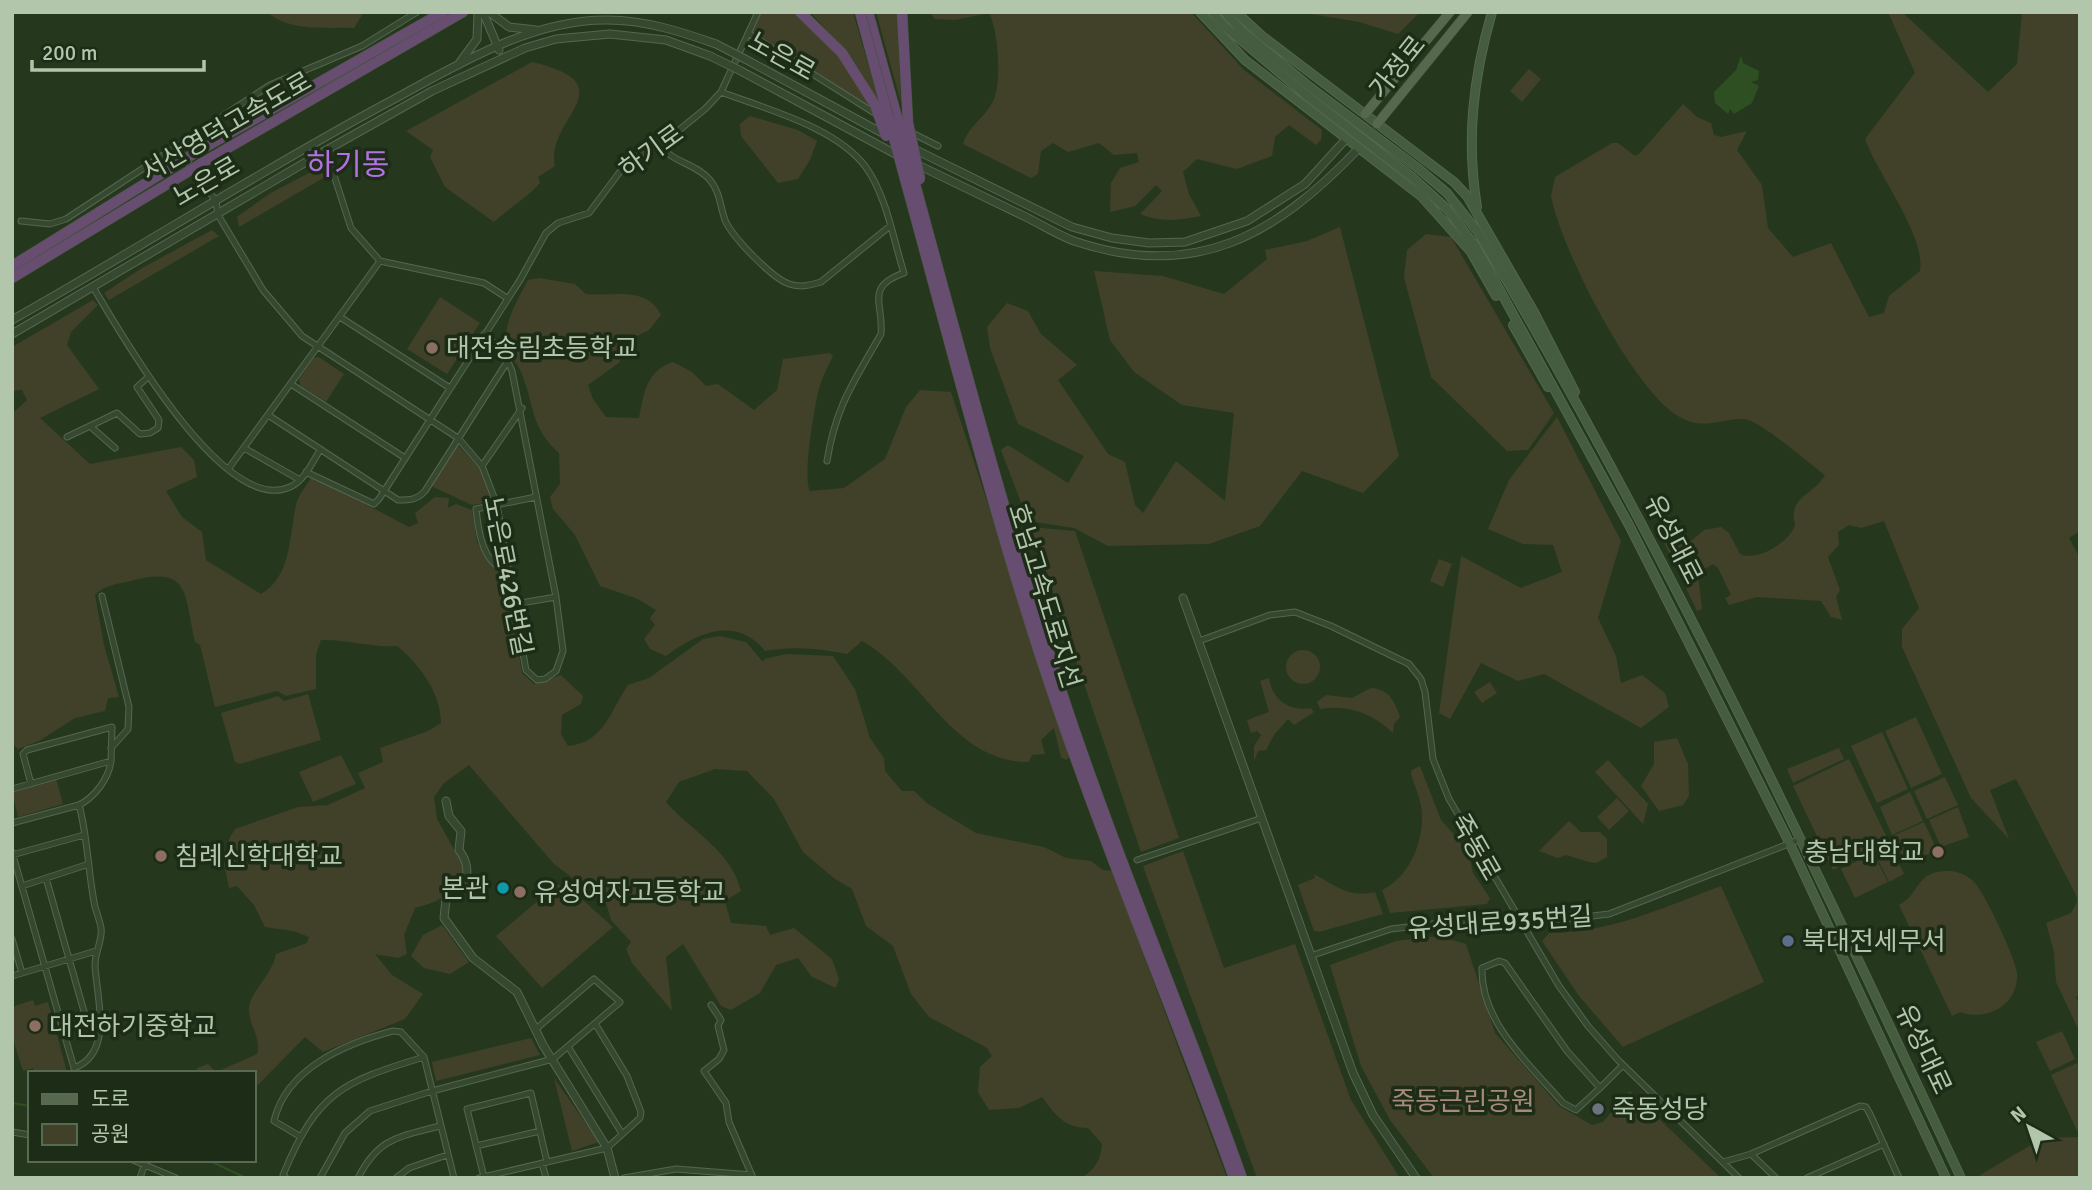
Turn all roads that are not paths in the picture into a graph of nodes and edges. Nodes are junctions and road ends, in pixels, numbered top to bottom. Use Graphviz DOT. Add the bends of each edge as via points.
graph roads {
  1 [pos="416,12"];
  2 [pos="443,12"];
  3 [pos="463,12"];
  4 [pos="481,12"];
  5 [pos="489,12"];
  6 [pos="758,12"];
  7 [pos="800,12"];
  8 [pos="859,12"];
  9 [pos="868,12"];
  10 [pos="902,12"];
  11 [pos="1200,12"];
  12 [pos="1212,12"];
  13 [pos="1225,12"];
  14 [pos="1236,12"];
  15 [pos="1450,12"];
  16 [pos="1468,12"];
  17 [pos="1492,12"];
  18 [pos="554,27"];
  19 [pos="748,33"];
  20 [pos="498,47"];
  21 [pos="502,58"];
  22 [pos="456,67"];
  23 [pos="1309,91"];
  24 [pos="721,92"];
  25 [pos="1365,114"];
  26 [pos="1377,124"];
  27 [pos="915,135"];
  28 [pos="1346,139"];
  29 [pos="659,143"];
  30 [pos="176,146"];
  31 [pos="938,146"];
  32 [pos="909,147"];
  33 [pos="1358,149"];
  34 [pos="323,152"];
  35 [pos="909,180"];
  36 [pos="216,201"];
  37 [pos="1477,210"];
  38 [pos="218,215"];
  39 [pos="21,220"];
  40 [pos="890,226"];
  41 [pos="380,261"];
  42 [pos="12,266"];
  43 [pos="12,278"];
  44 [pos="93,288"];
  45 [pos="507,298"];
  46 [pos="340,317"];
  47 [pos="12,320"];
  48 [pos="12,334"];
  49 [pos="484,334"];
  50 [pos="317,348"];
  51 [pos="955,348"];
  52 [pos="507,362"];
  53 [pos="148,378"];
  54 [pos="291,384"];
  55 [pos="450,388"];
  56 [pos="522,408"];
  57 [pos="268,415"];
  58 [pos="428,421"];
  59 [pos="1587,424"];
  60 [pos="90,426"];
  61 [pos="1575,428"];
  62 [pos="67,438"];
  63 [pos="458,438"];
  64 [pos="244,448"];
  65 [pos="115,449"];
  66 [pos="320,450"];
  67 [pos="405,458"];
  68 [pos="827,461"];
  69 [pos="482,466"];
  70 [pos="229,468"];
  71 [pos="306,472"];
  72 [pos="300,480"];
  73 [pos="384,490"];
  74 [pos="536,497"];
  75 [pos="497,505"];
  76 [pos="508,563"];
  77 [pos="102,596"];
  78 [pos="556,597"];
  79 [pos="1183,598"];
  80 [pos="515,604"];
  81 [pos="1199,641"];
  82 [pos="111,748"];
  83 [pos="111,761"];
  84 [pos="32,784"];
  85 [pos="12,789"];
  86 [pos="446,801"];
  87 [pos="79,805"];
  88 [pos="1262,818"];
  89 [pos="12,823"];
  90 [pos="84,835"];
  91 [pos="1802,838"];
  92 [pos="1790,844"];
  93 [pos="12,854"];
  94 [pos="1137,860"];
  95 [pos="89,864"];
  96 [pos="47,877"];
  97 [pos="22,886"];
  98 [pos="1520,920"];
  99 [pos="12,939"];
  100 [pos="96,951"];
  101 [pos="1313,955"];
  102 [pos="69,960"];
  103 [pos="45,967"];
  104 [pos="22,974"];
  105 [pos="12,976"];
  106 [pos="711,1006"];
  107 [pos="101,1022"];
  108 [pos="596,1025"];
  109 [pos="536,1029"];
  110 [pos="569,1048"];
  111 [pos="424,1057"];
  112 [pos="553,1059"];
  113 [pos="1623,1065"];
  114 [pos="1600,1088"];
  115 [pos="432,1091"];
  116 [pos="440,1126"];
  117 [pos="540,1131"];
  118 [pos="621,1132"];
  119 [pos="301,1137"];
  120 [pos="1884,1144"];
  121 [pos="476,1146"];
  122 [pos="607,1148"];
  123 [pos="1751,1154"];
  124 [pos="447,1155"];
  125 [pos="146,1162"];
  126 [pos="544,1162"];
  127 [pos="1723,1162"];
  128 [pos="481,1177"];
  129 [pos="753,1177"];
  130 [pos="140,1178"];
  131 [pos="176,1178"];
  132 [pos="285,1178"];
  133 [pos="320,1178"];
  134 [pos="358,1178"];
  135 [pos="396,1178"];
  136 [pos="454,1178"];
  137 [pos="546,1178"];
  138 [pos="615,1178"];
  139 [pos="624,1178"];
  140 [pos="1234,1178"];
  141 [pos="1242,1178"];
  142 [pos="1416,1178"];
  143 [pos="1739,1178"];
  144 [pos="1776,1178"];
  145 [pos="1807,1178"];
  146 [pos="1899,1178"];
  147 [pos="1946,1178"];
  148 [pos="1961,1178"];
  1 -- 30 [label="street" via="362,46 270,85"];
  2 -- 42 [label="highway, 서산영덕고속도로, bridge" via="195,153"];
  3 -- 43 [label="highway, 서산영덕고속도로, bridge"];
  4 -- 20 [label="street"];
  4 -- 22 [label="street" via="477,39"];
  5 -- 18 [label="street" via="520,30"];
  6 -- 19 [label="street, 하기로"];
  7 -- 35 [label="highway, bridge" via="842,53 876,104"];
  8 -- 35 [label="highway, 호남고속도로지선, bridge"];
  9 -- 35 [label="highway, 호남고속도로지선, bridge"];
  10 -- 35 [label="highway, bridge"];
  11 -- 28 [label="main road" via="1245,60"];
  12 -- 23 [label="main road, 유성대로"];
  13 -- 23 [label="main road, 유성대로"];
  14 -- 25 [label="main road"];
  15 -- 25 [label="main road, 가정로"];
  16 -- 26 [label="main road, 가정로"];
  17 -- 37 [label="main road" via="1472,102 1470,138"];
  18 -- 20 [label="street, 노은로"];
  18 -- 32 [label="street, 노은로, bridge" via="608,20 668,28 716,44"];
  19 -- 24 [label="street, 하기로"];
  19 -- 27 [label="street" via="855,103"];
  20 -- 21 [label="street"];
  20 -- 22 [label="street, 노은로"];
  21 -- 33 [label="street, 노은로, bridge" via="556,39 610,34 666,40 739,70 825,118 1071,240 1115,253 1167,255 1217,249 1266,229 1330,178"];
  21 -- 34 [label="street, 노은로"];
  22 -- 36 [label="street, 노은로"];
  23 -- 59 [label="main road, 유성대로, bridge" via="1447,193 1478,232"];
  23 -- 61 [label="main road, 유성대로, bridge" via="1447,209 1476,247"];
  24 -- 29 [label="street, 하기로" via="693,121"];
  24 -- 40 [label="street" via="811,127 857,158 871,177"];
  25 -- 26 [label="main road"];
  25 -- 28 [label="main road, 노은로"];
  26 -- 33 [label="main road, 가정로"];
  26 -- 37 [label="main road" via="1454,182"];
  27 -- 31 [label="street"];
  27 -- 32 [label="street"];
  28 -- 32 [label="street, 노은로" via="1305,184 1247,221 1173,243 1112,238 1072,227"];
  28 -- 33 [label="main road"];
  29 -- 40 [label="street" via="667,154 710,180 732,230 789,284 821,282"];
  29 -- 45 [label="street, 하기로" via="618,171 589,213 551,227"];
  30 -- 36 [label="street"];
  30 -- 39 [label="street" via="66,219 50,224"];
  33 -- 61 [label="main road" via="1421,196 1471,251 1536,370"];
  34 -- 38 [label="street, 노은로"];
  34 -- 41 [label="street" via="351,228"];
  35 -- 51 [label="highway, 호남고속도로지선"];
  35 -- 51 [label="highway"];
  36 -- 38 [label="street"];
  36 -- 47 [label="street, 노은로"];
  37 -- 59 [label="main road" via="1566,374"];
  38 -- 44 [label="street, 노은로"];
  38 -- 50 [label="street, 노은로426번길" via="263,290"];
  40 -- 68 [label="street" via="904,274 879,291 881,334 839,410"];
  41 -- 45 [label="street" via="484,283"];
  41 -- 46 [label="street"];
  44 -- 48 [label="street, 노은로"];
  44 -- 53 [label="street"];
  45 -- 49 [label="street, 하기로"];
  46 -- 50 [label="street"];
  46 -- 55 [label="street"];
  49 -- 52 [label="street, 노은로426번길" via="498,344"];
  49 -- 55 [label="street, 하기로"];
  50 -- 54 [label="street"];
  50 -- 58 [label="street, 노은로426번길"];
  51 -- 140 [label="highway, 호남고속도로지선" via="995,505 1059,710"];
  51 -- 141 [label="highway, 호남고속도로지선" via="1067,707"];
  52 -- 56 [label="street, 노은로426번길"];
  52 -- 63 [label="street"];
  53 -- 60 [label="street" via="137,387 159,420 158,428 140,434 117,412"];
  53 -- 70 [label="street" via="174,414"];
  54 -- 57 [label="street"];
  54 -- 67 [label="street"];
  55 -- 58 [label="street, 하기로"];
  56 -- 69 [label="street"];
  56 -- 74 [label="street, 노은로426번길"];
  57 -- 64 [label="street"];
  57 -- 66 [label="street"];
  58 -- 63 [label="street, 노은로426번길"];
  58 -- 67 [label="street, 하기로"];
  59 -- 91 [label="main road, 유성대로" via="1647,531"];
  60 -- 62 [label="street"];
  60 -- 65 [label="street"];
  61 -- 92 [label="main road, 유성대로"];
  63 -- 69 [label="street, 노은로426번길"];
  63 -- 73 [label="street" via="419,498 398,500"];
  64 -- 70 [label="street"];
  64 -- 72 [label="street"];
  66 -- 71 [label="street"];
  66 -- 73 [label="street"];
  67 -- 73 [label="street, 하기로"];
  69 -- 75 [label="street, 노은로426번길"];
  70 -- 72 [label="street" via="269,491 288,488"];
  71 -- 72 [label="street"];
  71 -- 73 [label="street" via="374,503"];
  74 -- 75 [label="street"];
  74 -- 78 [label="street, 노은로426번길"];
  75 -- 76 [label="street, 노은로426번길"];
  75 -- 76 [label="street" via="476,509 476,514 492,562"];
  76 -- 80 [label="street, 노은로426번길"];
  77 -- 82 [label="street" via="129,707 128,729"];
  78 -- 80 [label="street"];
  78 -- 80 [label="street, 노은로426번길" via="562,658 556,671 545,679 537,680 526,670"];
  79 -- 81 [label="street"];
  81 -- 88 [label="street"];
  81 -- 98 [label="street, 죽동로" via="1270,615 1295,612 1409,664 1425,692 1430,747 1438,774 1468,835"];
  82 -- 83 [label="street"];
  82 -- 84 [label="street" via="112,727 27,750 23,754"];
  83 -- 84 [label="street"];
  83 -- 87 [label="street" via="110,774"];
  84 -- 85 [label="street"];
  86 -- 109 [label="street" via="449,816 461,831 459,850 468,870 466,883 446,899 444,918 473,958 517,992"];
  87 -- 89 [label="street"];
  87 -- 90 [label="street"];
  88 -- 94 [label="street"];
  88 -- 101 [label="street"];
  90 -- 93 [label="street"];
  90 -- 95 [label="street"];
  91 -- 92 [label="street, 유성대로935번길"];
  91 -- 148 [label="main road, 유성대로"];
  92 -- 98 [label="street, 유성대로935번길" via="1609,914"];
  92 -- 147 [label="main road, 유성대로"];
  93 -- 97 [label="street"];
  95 -- 96 [label="street"];
  95 -- 100 [label="street" via="102,930"];
  96 -- 97 [label="street"];
  96 -- 102 [label="street"];
  97 -- 103 [label="street"];
  98 -- 101 [label="street, 유성대로935번길" via="1465,920 1391,929"];
  98 -- 113 [label="street, 죽동로" via="1559,986"];
  99 -- 104 [label="street"];
  100 -- 102 [label="street"];
  100 -- 107 [label="street"];
  101 -- 142 [label="street" via="1361,1090"];
  102 -- 103 [label="street"];
  102 -- 107 [label="street" via="85,1015"];
  103 -- 104 [label="street"];
  103 -- 107 [label="street" via="74,1068 90,1054"];
  104 -- 105 [label="street"];
  106 -- 129 [label="street" via="721,1020 723,1054 704,1071 726,1103 729,1122"];
  108 -- 109 [label="street" via="620,1002 594,979"];
  108 -- 110 [label="street"];
  108 -- 118 [label="street" via="628,1076 640,1112 640,1118"];
  109 -- 112 [label="street"];
  110 -- 112 [label="street"];
  110 -- 118 [label="street"];
  111 -- 115 [label="street"];
  111 -- 119 [label="street" via="370,1073 345,1086 319,1110"];
  111 -- 119 [label="street" via="408,1038 393,1031 349,1044 320,1060 292,1088 275,1117 276,1124"];
  112 -- 115 [label="street"];
  112 -- 122 [label="street"];
  113 -- 114 [label="street"];
  113 -- 127 [label="street, 죽동로"];
  114 -- 114 [label="street" via="1567,1051 1505,963 1484,965 1481,970 1499,1028 1563,1103 1577,1110"];
  115 -- 116 [label="street"];
  115 -- 133 [label="street" via="382,1105 360,1117 341,1139"];
  116 -- 124 [label="street"];
  116 -- 134 [label="street" via="386,1142 369,1157"];
  117 -- 121 [label="street"];
  117 -- 121 [label="street" via="531,1093 467,1109"];
  117 -- 126 [label="street"];
  118 -- 122 [label="street"];
  119 -- 132 [label="street"];
  120 -- 123 [label="street" via="1866,1107 1860,1106"];
  120 -- 145 [label="street"];
  120 -- 146 [label="street"];
  121 -- 128 [label="street"];
  122 -- 126 [label="street"];
  122 -- 138 [label="street"];
  123 -- 127 [label="street"];
  123 -- 144 [label="street"];
  124 -- 135 [label="street" via="409,1168"];
  124 -- 136 [label="street"];
  125 -- 130 [label="street"];
  125 -- 131 [label="street"];
  126 -- 128 [label="street"];
  126 -- 137 [label="street"];
  127 -- 143 [label="street, 죽동로"];
  129 -- 139 [label="street" via="676,1169"];
}
